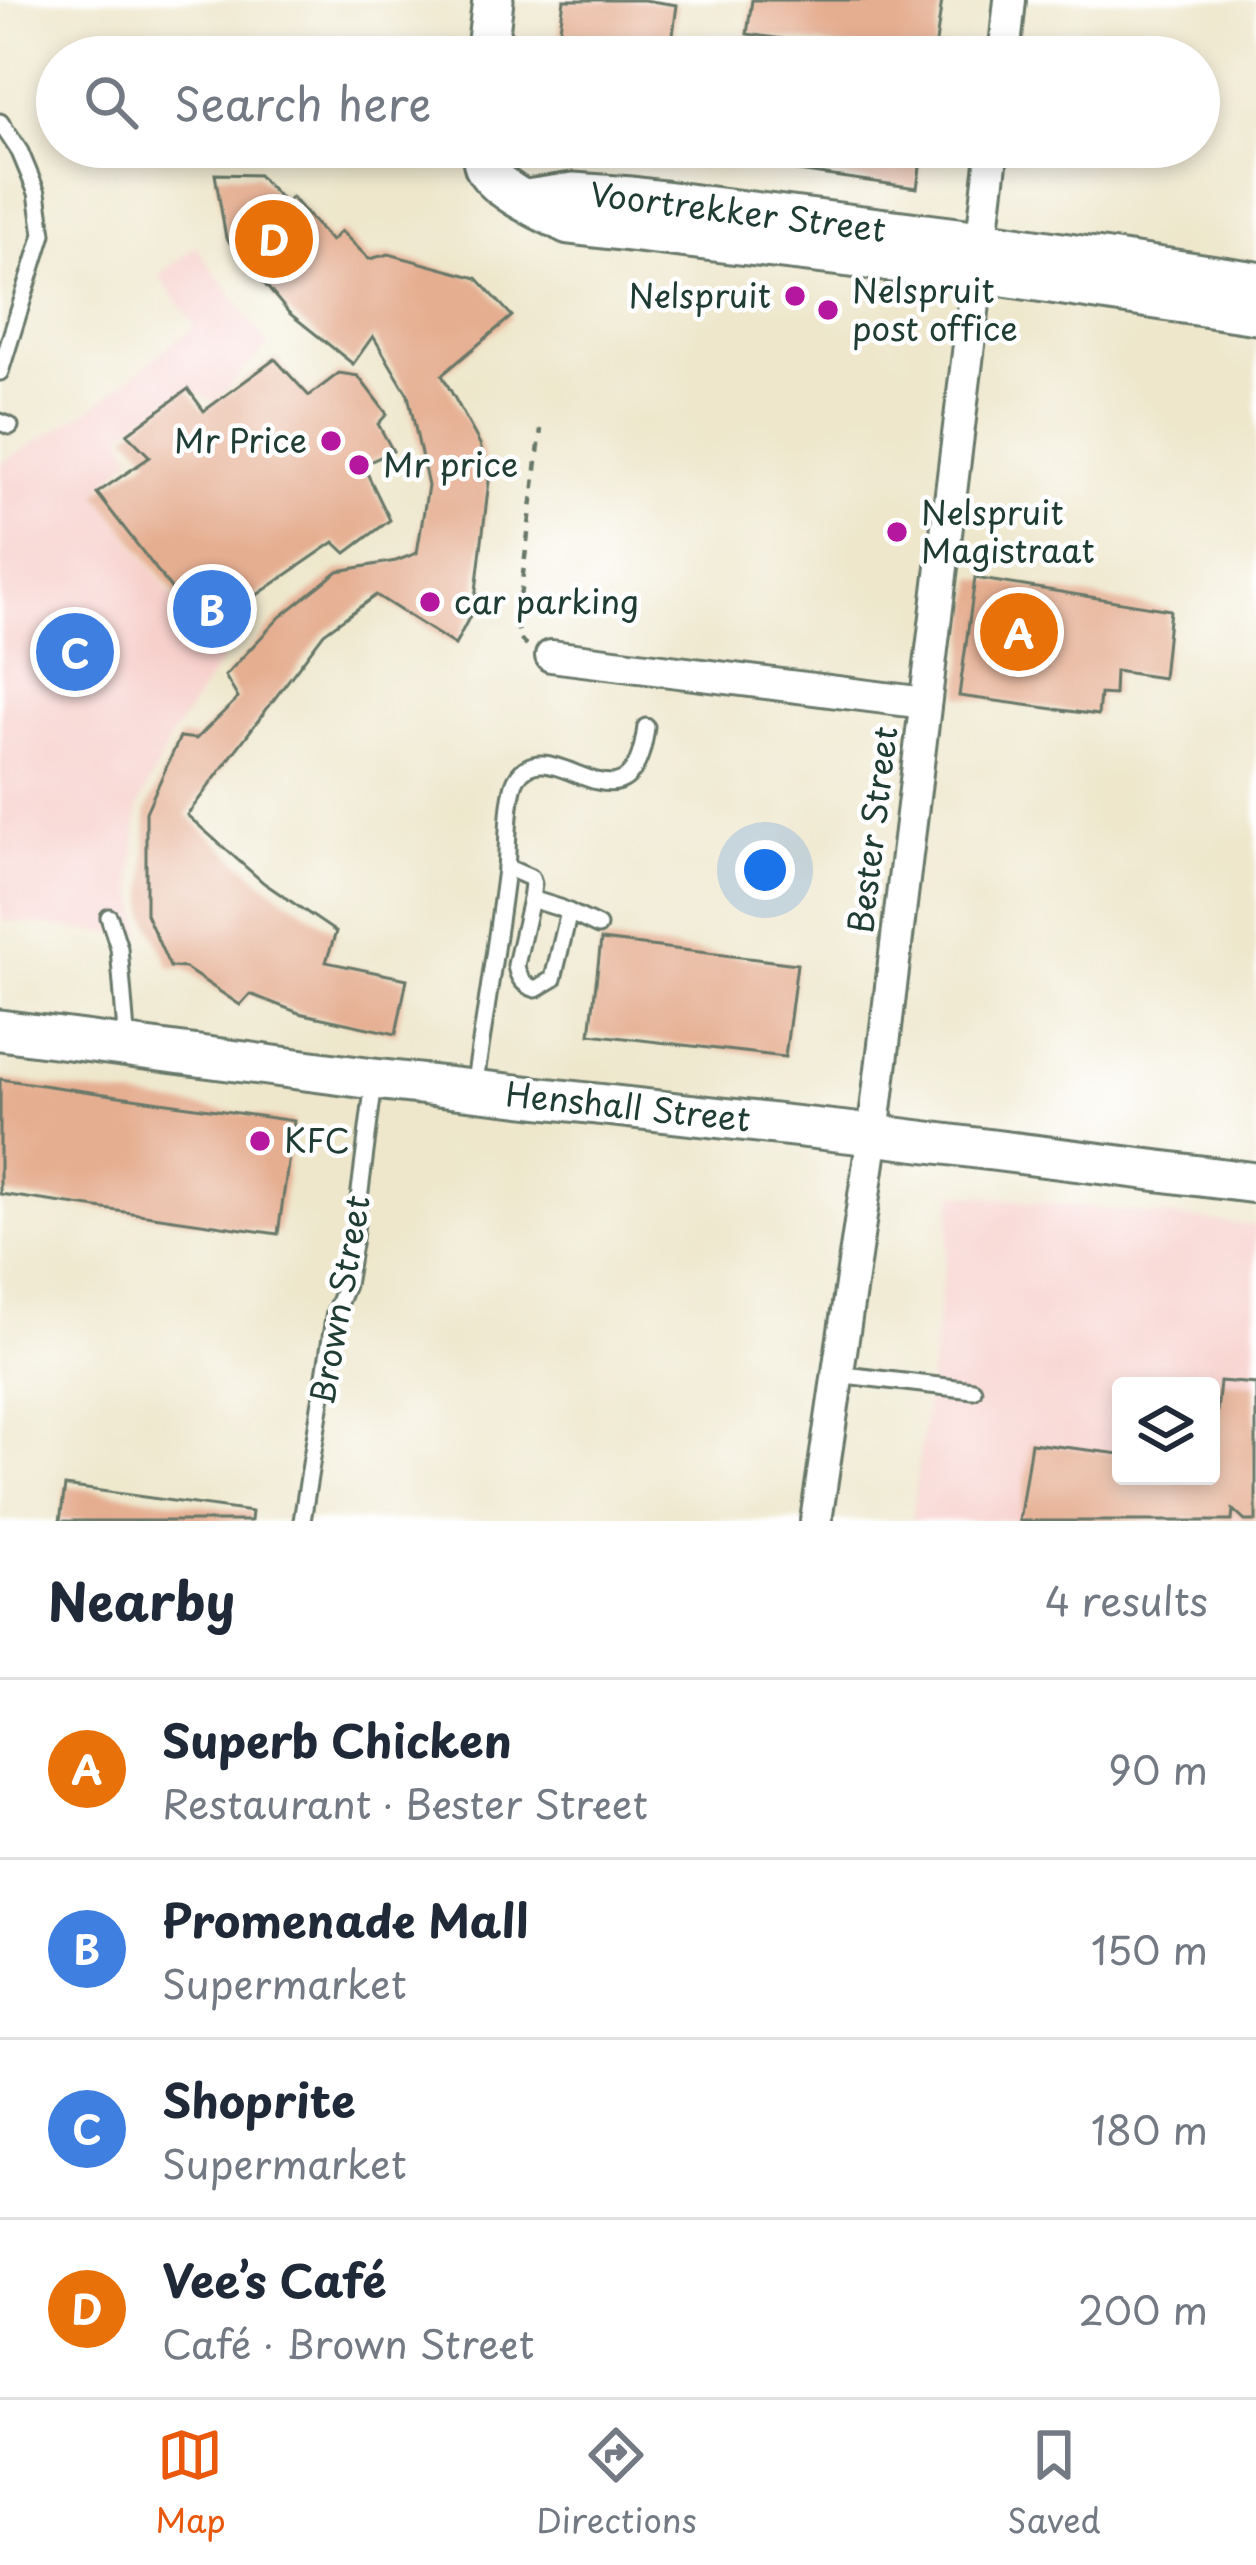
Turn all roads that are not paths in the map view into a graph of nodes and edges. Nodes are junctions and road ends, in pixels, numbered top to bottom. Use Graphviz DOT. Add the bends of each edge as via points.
graph roads {
  1 [pos="493,0"];
  2 [pos="1010,0"];
  3 [pos="489,36"];
  4 [pos="1006,36"];
  5 [pos="0,122"];
  6 [pos="486,168"];
  7 [pos="990,168"];
  8 [pos="980,256"];
  9 [pos="1256,282"];
  10 [pos="1256,314"];
  11 [pos="0,372"];
  12 [pos="551,656"];
  13 [pos="925,703"];
  14 [pos="646,727"];
  15 [pos="506,867"];
  16 [pos="531,899"];
  17 [pos="569,912"];
  18 [pos="109,917"];
  19 [pos="598,926"];
  20 [pos="0,1030"];
  21 [pos="127,1048"];
  22 [pos="374,1079"];
  23 [pos="474,1090"];
  24 [pos="873,1135"];
  25 [pos="1256,1183"];
  26 [pos="836,1375"];
  27 [pos="973,1390"];
  28 [pos="302,1521"];
  29 [pos="816,1521"];
  1 -- 3 [label="street"];
  2 -- 4 [label="street"];
  5 -- 11 [label="lane" via="37,193 44,234"];
  6 -- 8 [label="street, Voortrekker Street" via="512,193 569,224"];
  7 -- 8 [label="street, Bester Street"];
  8 -- 9 [label="street, Voortrekker Street"];
  8 -- 10 [label="street, Voortrekker Street"];
  8 -- 13 [label="street, Bester Street"];
  12 -- 13 [label="street"];
  13 -- 24 [label="street, Bester Street"];
  14 -- 15 [label="lane" via="643,753 618,784 542,763 518,776"];
  15 -- 16 [label="lane" via="531,878"];
  15 -- 23 [label="lane"];
  16 -- 17 [label="lane"];
  16 -- 17 [label="lane" via="516,964 528,987 553,979"];
  17 -- 19 [label="lane"];
  18 -- 21 [label="lane"];
  20 -- 21 [label="street, Henshall Street"];
  21 -- 22 [label="street, Henshall Street"];
  22 -- 23 [label="street, Henshall Street"];
  22 -- 28 [label="lane, Brown Street"];
  23 -- 24 [label="street, Henshall Street"];
  24 -- 25 [label="street, Henshall Street"];
  24 -- 26 [label="street, Bester Street"];
  26 -- 27 [label="lane"];
  26 -- 29 [label="street, Bester Street"];
}
